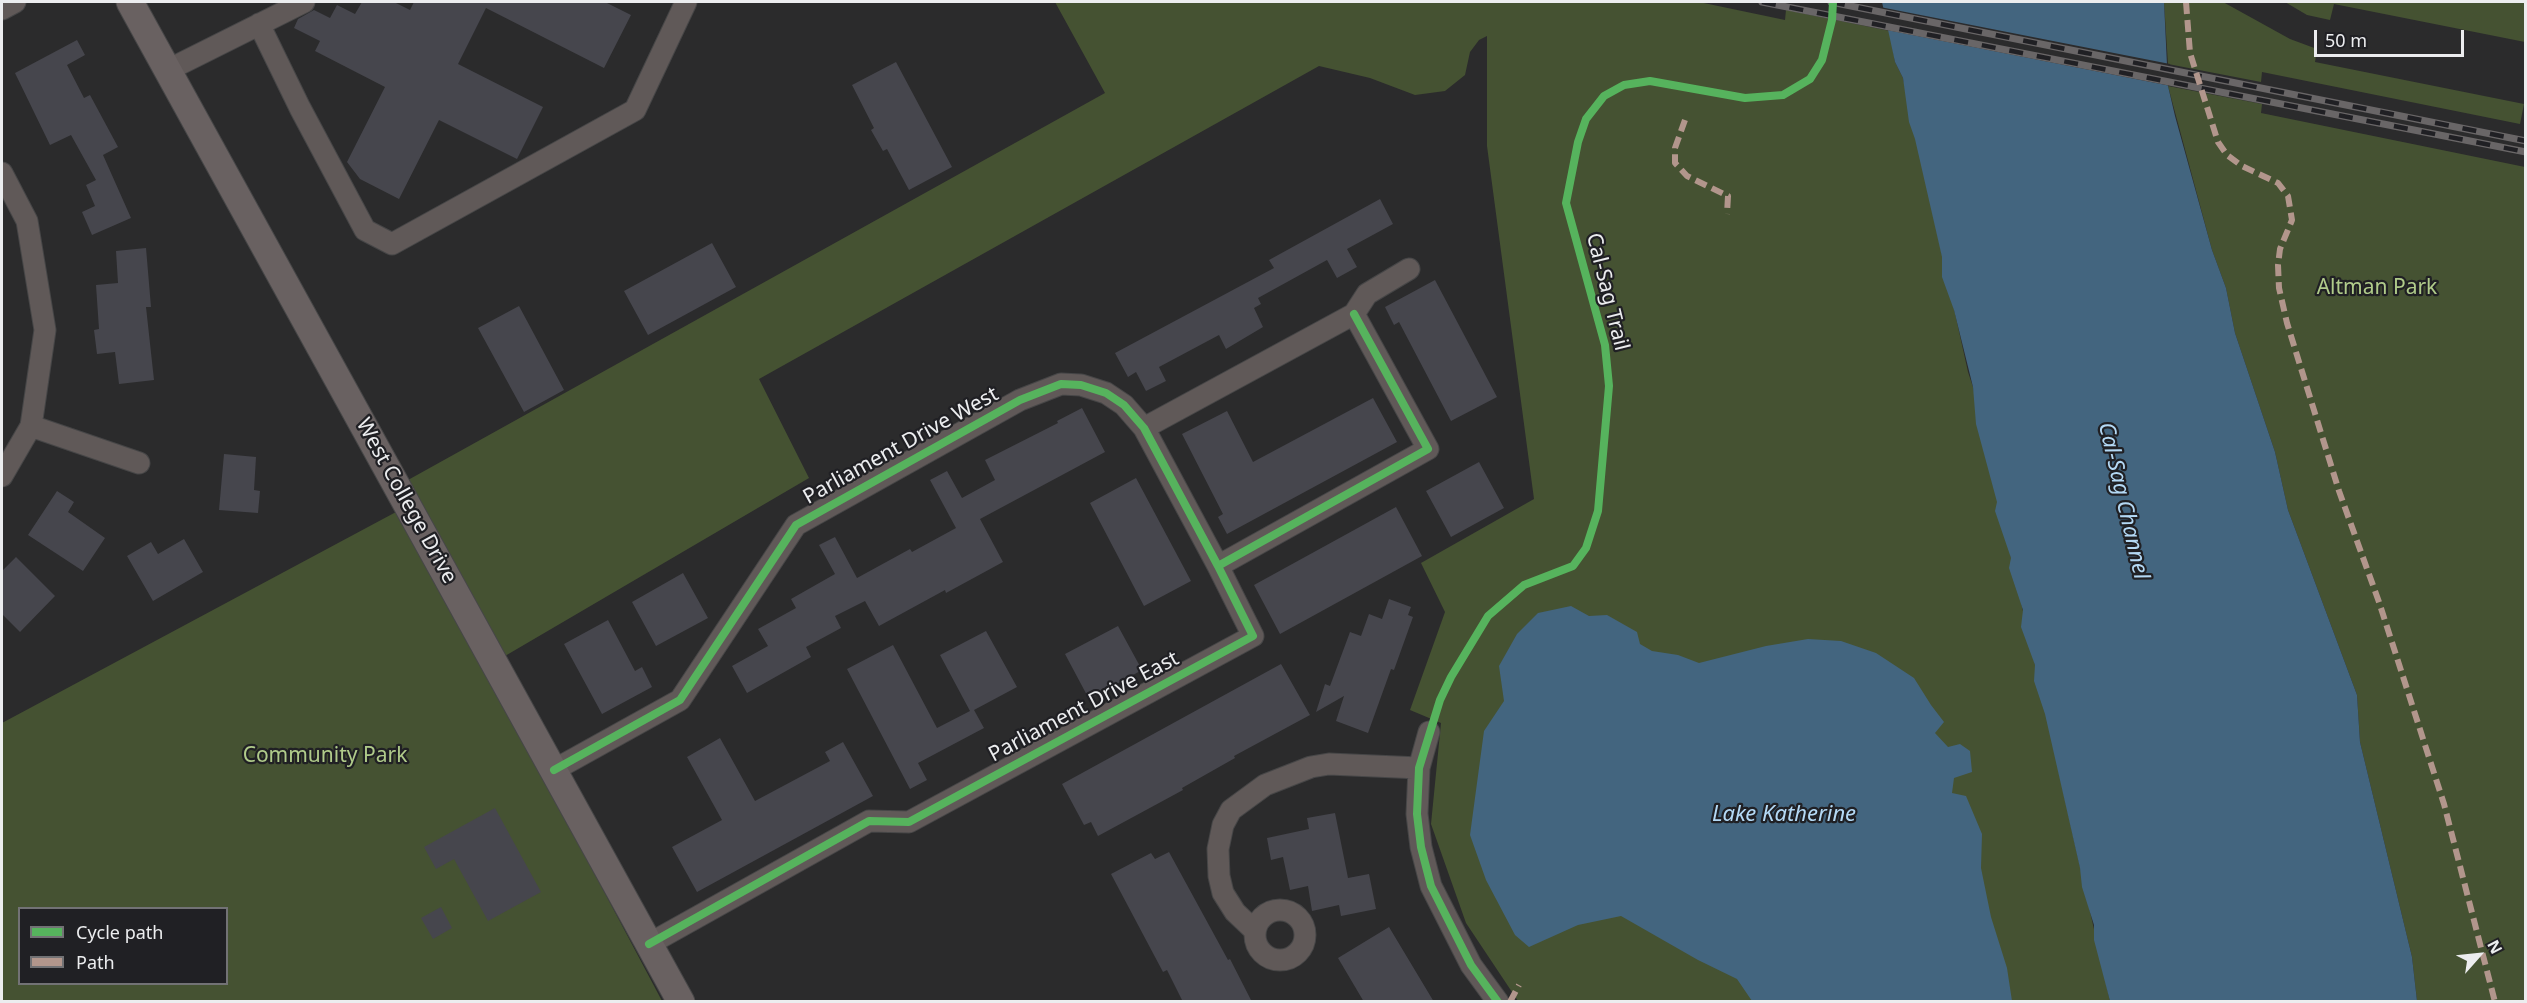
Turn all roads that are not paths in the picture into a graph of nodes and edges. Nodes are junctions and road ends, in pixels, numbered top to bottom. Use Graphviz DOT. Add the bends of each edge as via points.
graph roads {
  1 [pos="15,2"];
  2 [pos="130,2"];
  3 [pos="304,2"];
  4 [pos="686,2"];
  5 [pos="2,9"];
  6 [pos="259,24"];
  7 [pos="168,70"];
  8 [pos="2,173"];
  9 [pos="1409,269"];
  10 [pos="1354,314"];
  11 [pos="32,426"];
  12 [pos="1144,428"];
  13 [pos="139,463"];
  14 [pos="2,476"];
  15 [pos="1218,567"];
  16 [pos="1429,732"];
  17 [pos="1419,768"];
  18 [pos="554,770"];
  19 [pos="1255,931"];
  20 [pos="649,944"];
  21 [pos="681,1002"];
  22 [pos="1498,1002"];
  1 -- 5 [label="street"];
  2 -- 7 [label="main road, West College Drive"];
  3 -- 6 [label="street"];
  4 -- 6 [label="street" via="635,110 392,244 365,230"];
  6 -- 7 [label="street"];
  7 -- 18 [label="main road, West College Drive"];
  8 -- 11 [label="street" via="27,221 45,330"];
  9 -- 10 [label="street" via="1367,294"];
  10 -- 12 [label="street"];
  10 -- 15 [label="street" via="1428,449"];
  11 -- 13 [label="street"];
  11 -- 14 [label="street"];
  12 -- 15 [label="street, Parliament Drive West"];
  12 -- 18 [label="street, Parliament Drive West" via="1124,405 1106,393 1061,384 1020,400 796,525 680,700"];
  15 -- 20 [label="street, Parliament Drive East" via="1253,636 909,822 868,821"];
  16 -- 17 [label="street"];
  17 -- 19 [label="street" via="1329,764 1311,767 1265,785 1231,810 1218,849 1219,876 1223,893 1235,912"];
  17 -- 22 [label="street" via="1417,814 1431,886 1471,965"];
  18 -- 20 [label="main road, West College Drive"];
  20 -- 21 [label="main road, West College Drive"];
}
